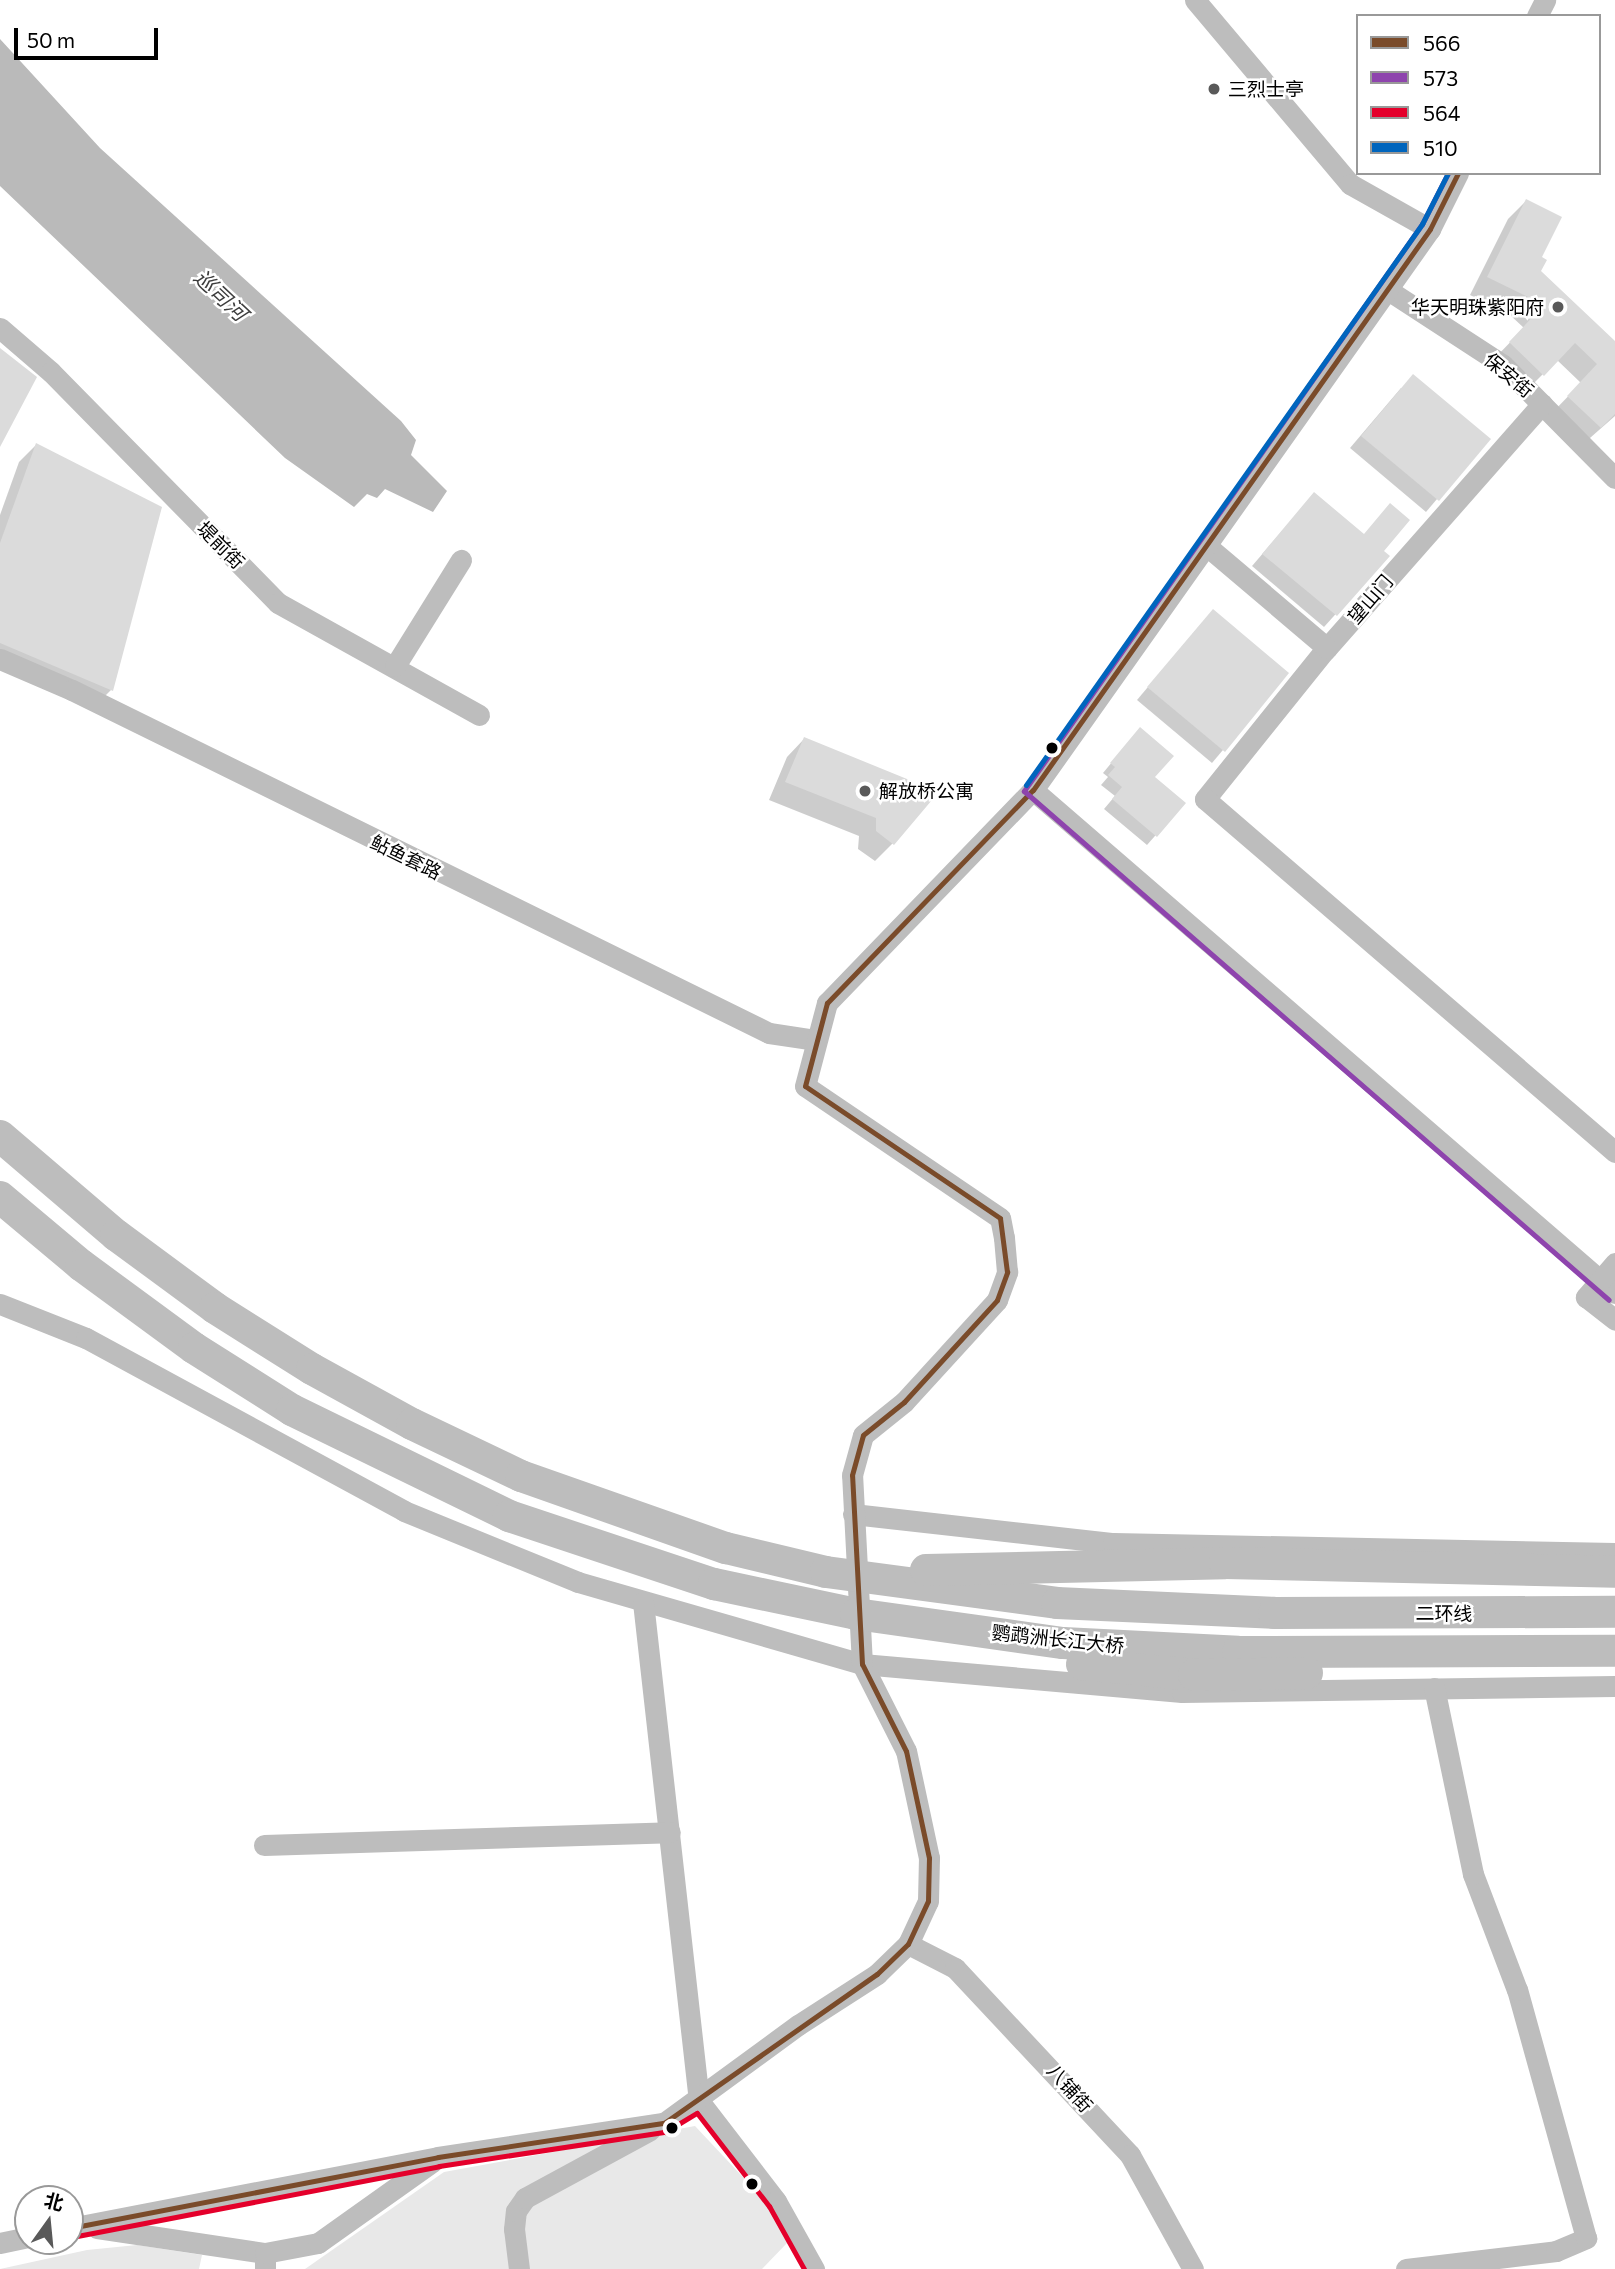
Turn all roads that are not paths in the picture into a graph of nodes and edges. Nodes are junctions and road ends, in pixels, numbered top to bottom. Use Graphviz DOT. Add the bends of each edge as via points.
graph roads {
  1 [pos="1195,0"];
  2 [pos="1457,175"];
  3 [pos="1430,229"];
  4 [pos="1388,290"];
  5 [pos="0,328"];
  6 [pos="1542,404"];
  7 [pos="1615,478"];
  8 [pos="1209,547"];
  9 [pos="461,560"];
  10 [pos="1327,648"];
  11 [pos="0,659"];
  12 [pos="395,666"];
  13 [pos="479,715"];
  14 [pos="1032,790"];
  15 [pos="816,1040"];
  16 [pos="0,1136"];
  17 [pos="1615,1152"];
  18 [pos="0,1197"];
  19 [pos="1611,1275"];
  20 [pos="0,1304"];
  21 [pos="1615,1320"];
  22 [pos="853,1514"];
  23 [pos="1615,1553"];
  24 [pos="826,1572"];
  25 [pos="1615,1572"];
  26 [pos="643,1602"];
  27 [pos="1615,1612"];
  28 [pos="1274,1613"];
  29 [pos="856,1614"];
  30 [pos="1615,1651"];
  31 [pos="862,1664"];
  32 [pos="1615,1673"];
  33 [pos="1440,1680"];
  34 [pos="1615,1686"];
  35 [pos="670,1832"];
  36 [pos="264,1845"];
  37 [pos="908,1944"];
  38 [pos="699,2101"];
  39 [pos="664,2123"];
  40 [pos="438,2157"];
  41 [pos="84,2225"];
  42 [pos="84,2229"];
  43 [pos="265,2261"];
  44 [pos="519,2269"];
  45 [pos="814,2269"];
  46 [pos="1193,2269"];
  47 [pos="1406,2269"];
  1 -- 3 [label="street" via="1350,184"];
  2 -- 3 [label="street"];
  3 -- 4 [label="street"];
  4 -- 6 [label="street, 保安街" via="1503,365"];
  4 -- 8 [label="street"];
  5 -- 12 [label="street, 堤前街" via="51,372 278,603"];
  6 -- 7 [label="street, 保安街"];
  6 -- 10 [label="street, 望山门"];
  8 -- 10 [label="street"];
  8 -- 14 [label="street"];
  9 -- 12 [label="street"];
  10 -- 17 [label="street, 望山门" via="1205,799"];
  11 -- 15 [label="street, 鲇鱼套路" via="72,690 769,1032"];
  12 -- 13 [label="street, 堤前街"];
  14 -- 15 [label="street" via="827,1003"];
  14 -- 19 [label="street"];
  15 -- 22 [label="street" via="805,1086 1000,1218 1007,1272 998,1300 904,1402 863,1435 852,1475"];
  16 -- 24 [label="highway, 鹦鹉洲长江大桥" via="116,1235 215,1308 412,1424 521,1476 627,1516 726,1548"];
  18 -- 29 [label="highway" via="81,1265 194,1348 292,1410 398,1466 509,1516 615,1555 714,1584"];
  19 -- 21 [label="street" via="1586,1297"];
  20 -- 26 [label="street" via="86,1338 404,1511 578,1582"];
  22 -- 23 [label="street" via="1113,1543"];
  22 -- 31 [label="street"];
  24 -- 25 [label="highway" via="1225,1563"];
  24 -- 28 [label="highway, 鹦鹉洲长江大桥" via="1057,1603"];
  26 -- 31 [label="street"];
  26 -- 35 [label="street"];
  27 -- 28 [label="highway, 二环线"];
  29 -- 30 [label="highway, 鹦鹉洲长江大桥" via="1063,1643 1238,1652"];
  29 -- 33 [label="highway" via="1032,1659 1194,1675"];
  31 -- 33 [label="street" via="1182,1692"];
  31 -- 37 [label="street" via="906,1751 929,1858 928,1901"];
  32 -- 33 [label="highway"];
  33 -- 34 [label="street"];
  33 -- 47 [label="street" via="1473,1874 1517,1990 1586,2238 1556,2251"];
  35 -- 36 [label="street"];
  35 -- 38 [label="street"];
  37 -- 38 [label="street" via="877,1974 797,2025"];
  37 -- 46 [label="street, 八铺街" via="955,1968 1130,2155"];
  38 -- 39 [label="street"];
  38 -- 45 [label="street" via="776,2201"];
  39 -- 40 [label="street"];
  39 -- 44 [label="street" via="524,2198 516,2211 514,2229"];
  40 -- 41 [label="street"];
  40 -- 43 [label="street" via="318,2243"];
  42 -- 43 [label="street"];
}
